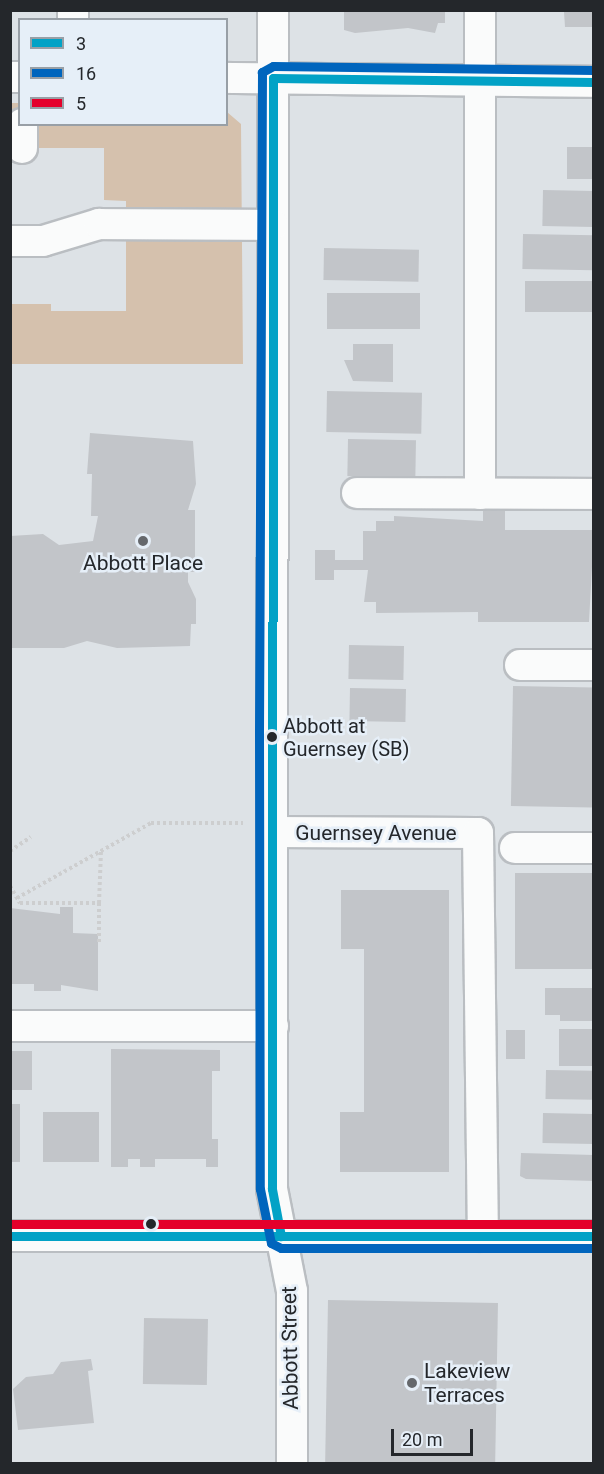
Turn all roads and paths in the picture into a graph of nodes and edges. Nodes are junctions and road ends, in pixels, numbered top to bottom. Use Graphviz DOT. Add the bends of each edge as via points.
graph roads {
  1 [pos="273,10"];
  2 [pos="480,10"];
  3 [pos="228,78"];
  4 [pos="273,78"];
  5 [pos="480,81"];
  6 [pos="594,82"];
  7 [pos="273,225"];
  8 [pos="10,241"];
  9 [pos="357,493"];
  10 [pos="480,494"];
  11 [pos="594,494"];
  12 [pos="520,665"];
  13 [pos="594,665"];
  14 [pos="274,828"];
  15 [pos="31,837"];
  16 [pos="515,848"];
  17 [pos="594,848"];
  18 [pos="101,851"];
  19 [pos="10,852"];
  20 [pos="10,886"];
  21 [pos="17,898"];
  22 [pos="99,903"];
  23 [pos="99,944"];
  24 [pos="10,1026"];
  25 [pos="273,1026"];
  26 [pos="10,1236"];
  27 [pos="281,1236"];
  28 [pos="483,1236"];
  29 [pos="594,1236"];
  30 [pos="292,1464"];
  1 -- 4 [label="street, Abbott Street"];
  2 -- 5 [label="street"];
  3 -- 4 [label="street"];
  4 -- 5 [label="street"];
  4 -- 7 [label="street, Abbott Street"];
  5 -- 6 [label="street"];
  5 -- 10 [label="street"];
  7 -- 8 [label="street" via="99,224 43,241"];
  7 -- 14 [label="street, Abbott Street"];
  9 -- 10 [label="street"];
  10 -- 11 [label="street"];
  12 -- 13 [label="street"];
  14 -- 18 [label="path" via="151,823"];
  14 -- 25 [label="street, Abbott Street"];
  14 -- 28 [label="street, Guernsey Avenue" via="478,833"];
  15 -- 19 [label="path"];
  16 -- 17 [label="street"];
  18 -- 21 [label="path"];
  18 -- 22 [label="path"];
  20 -- 21 [label="path"];
  21 -- 22 [label="path" via="20,903"];
  22 -- 23 [label="path"];
  24 -- 25 [label="street"];
  25 -- 27 [label="street, Abbott Street" via="272,1189"];
  26 -- 27 [label="street"];
  27 -- 28 [label="street"];
  27 -- 30 [label="street, Abbott Street" via="292,1292"];
  28 -- 29 [label="street"];
}
